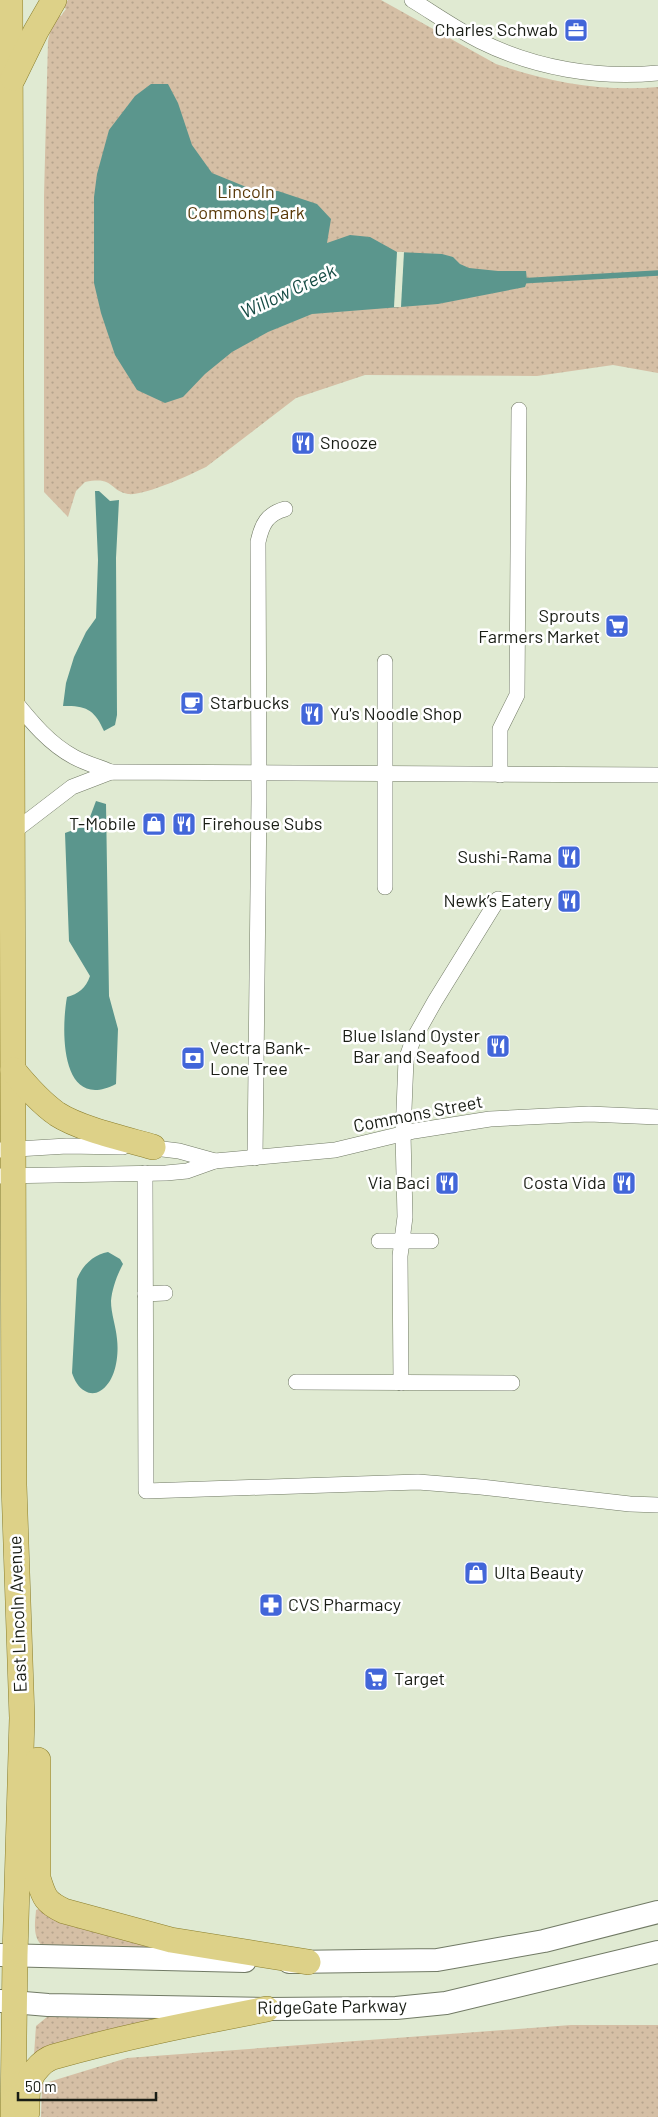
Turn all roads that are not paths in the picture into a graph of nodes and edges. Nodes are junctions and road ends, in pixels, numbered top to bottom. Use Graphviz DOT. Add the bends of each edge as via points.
graph roads {
  1 [pos="10,0"];
  2 [pos="54,0"];
  3 [pos="412,0"];
  4 [pos="658,73"];
  5 [pos="10,85"];
  6 [pos="519,410"];
  7 [pos="285,509"];
  8 [pos="386,662"];
  9 [pos="12,697"];
  10 [pos="111,772"];
  11 [pos="259,773"];
  12 [pos="386,774"];
  13 [pos="500,775"];
  14 [pos="658,775"];
  15 [pos="12,833"];
  16 [pos="386,887"];
  17 [pos="498,899"];
  18 [pos="13,1070"];
  19 [pos="658,1117"];
  20 [pos="403,1134"];
  21 [pos="153,1147"];
  22 [pos="6,1149"];
  23 [pos="255,1158"];
  24 [pos="215,1161"];
  25 [pos="145,1173"];
  26 [pos="6,1175"];
  27 [pos="402,1240"];
  28 [pos="379,1241"];
  29 [pos="431,1241"];
  30 [pos="165,1293"];
  31 [pos="145,1294"];
  32 [pos="296,1382"];
  33 [pos="400,1383"];
  34 [pos="512,1383"];
  35 [pos="658,1505"];
  36 [pos="22,1718"];
  37 [pos="658,1912"];
  38 [pos="658,1952"];
  39 [pos="7,1955"];
  40 [pos="308,1962"];
  41 [pos="7,2002"];
  42 [pos="267,2009"];
  43 [pos="13,2117"];
  44 [pos="27,2117"];
  1 -- 5 [label="main road, East Lincoln Avenue"];
  2 -- 5 [label="main road"];
  3 -- 4 [label="street" via="458,30 515,56 586,72"];
  5 -- 9 [label="main road, East Lincoln Avenue"];
  6 -- 13 [label="street" via="517,695 500,729"];
  7 -- 11 [label="street" via="267,517 258,542"];
  8 -- 12 [label="street"];
  9 -- 10 [label="street" via="50,740 75,758"];
  9 -- 15 [label="main road, East Lincoln Avenue"];
  10 -- 11 [label="street"];
  10 -- 15 [label="street" via="72,787"];
  11 -- 12 [label="street"];
  11 -- 23 [label="street"];
  12 -- 13 [label="street"];
  12 -- 16 [label="street"];
  13 -- 14 [label="street"];
  15 -- 18 [label="main road, East Lincoln Avenue"];
  17 -- 20 [label="street" via="413,1040 406,1060"];
  18 -- 21 [label="main road" via="58,1114 96,1130"];
  18 -- 22 [label="main road, East Lincoln Avenue"];
  19 -- 20 [label="street, Commons Street" via="589,1114 490,1119"];
  20 -- 23 [label="street, Commons Street" via="335,1150"];
  20 -- 27 [label="street" via="405,1217"];
  21 -- 22 [label="street, Commons Street"];
  21 -- 24 [label="street, Commons Street"];
  22 -- 26 [label="main road, East Lincoln Avenue"];
  23 -- 24 [label="street, Commons Street"];
  24 -- 25 [label="street, Commons Street" via="187,1171"];
  25 -- 26 [label="street, Commons Street"];
  25 -- 31 [label="street"];
  26 -- 36 [label="main road, East Lincoln Avenue"];
  27 -- 28 [label="street"];
  27 -- 29 [label="street"];
  27 -- 33 [label="street"];
  30 -- 31 [label="street"];
  31 -- 35 [label="street" via="146,1491 418,1482"];
  32 -- 33 [label="street"];
  33 -- 34 [label="street"];
  36 -- 39 [label="main road, East Lincoln Avenue"];
  36 -- 40 [label="main road" via="38,1741 38,1878 50,1904 64,1911 171,1940"];
  37 -- 40 [label="main road" via="544,1941 437,1960"];
  38 -- 42 [label="main road, RidgeGate Parkway" via="446,2003 396,2008"];
  39 -- 40 [label="main road"];
  39 -- 41 [label="main road, East Lincoln Avenue"];
  41 -- 42 [label="main road, RidgeGate Parkway"];
  41 -- 43 [label="main road, East Lincoln Avenue"];
  42 -- 44 [label="main road" via="53,2057 32,2076"];
}
